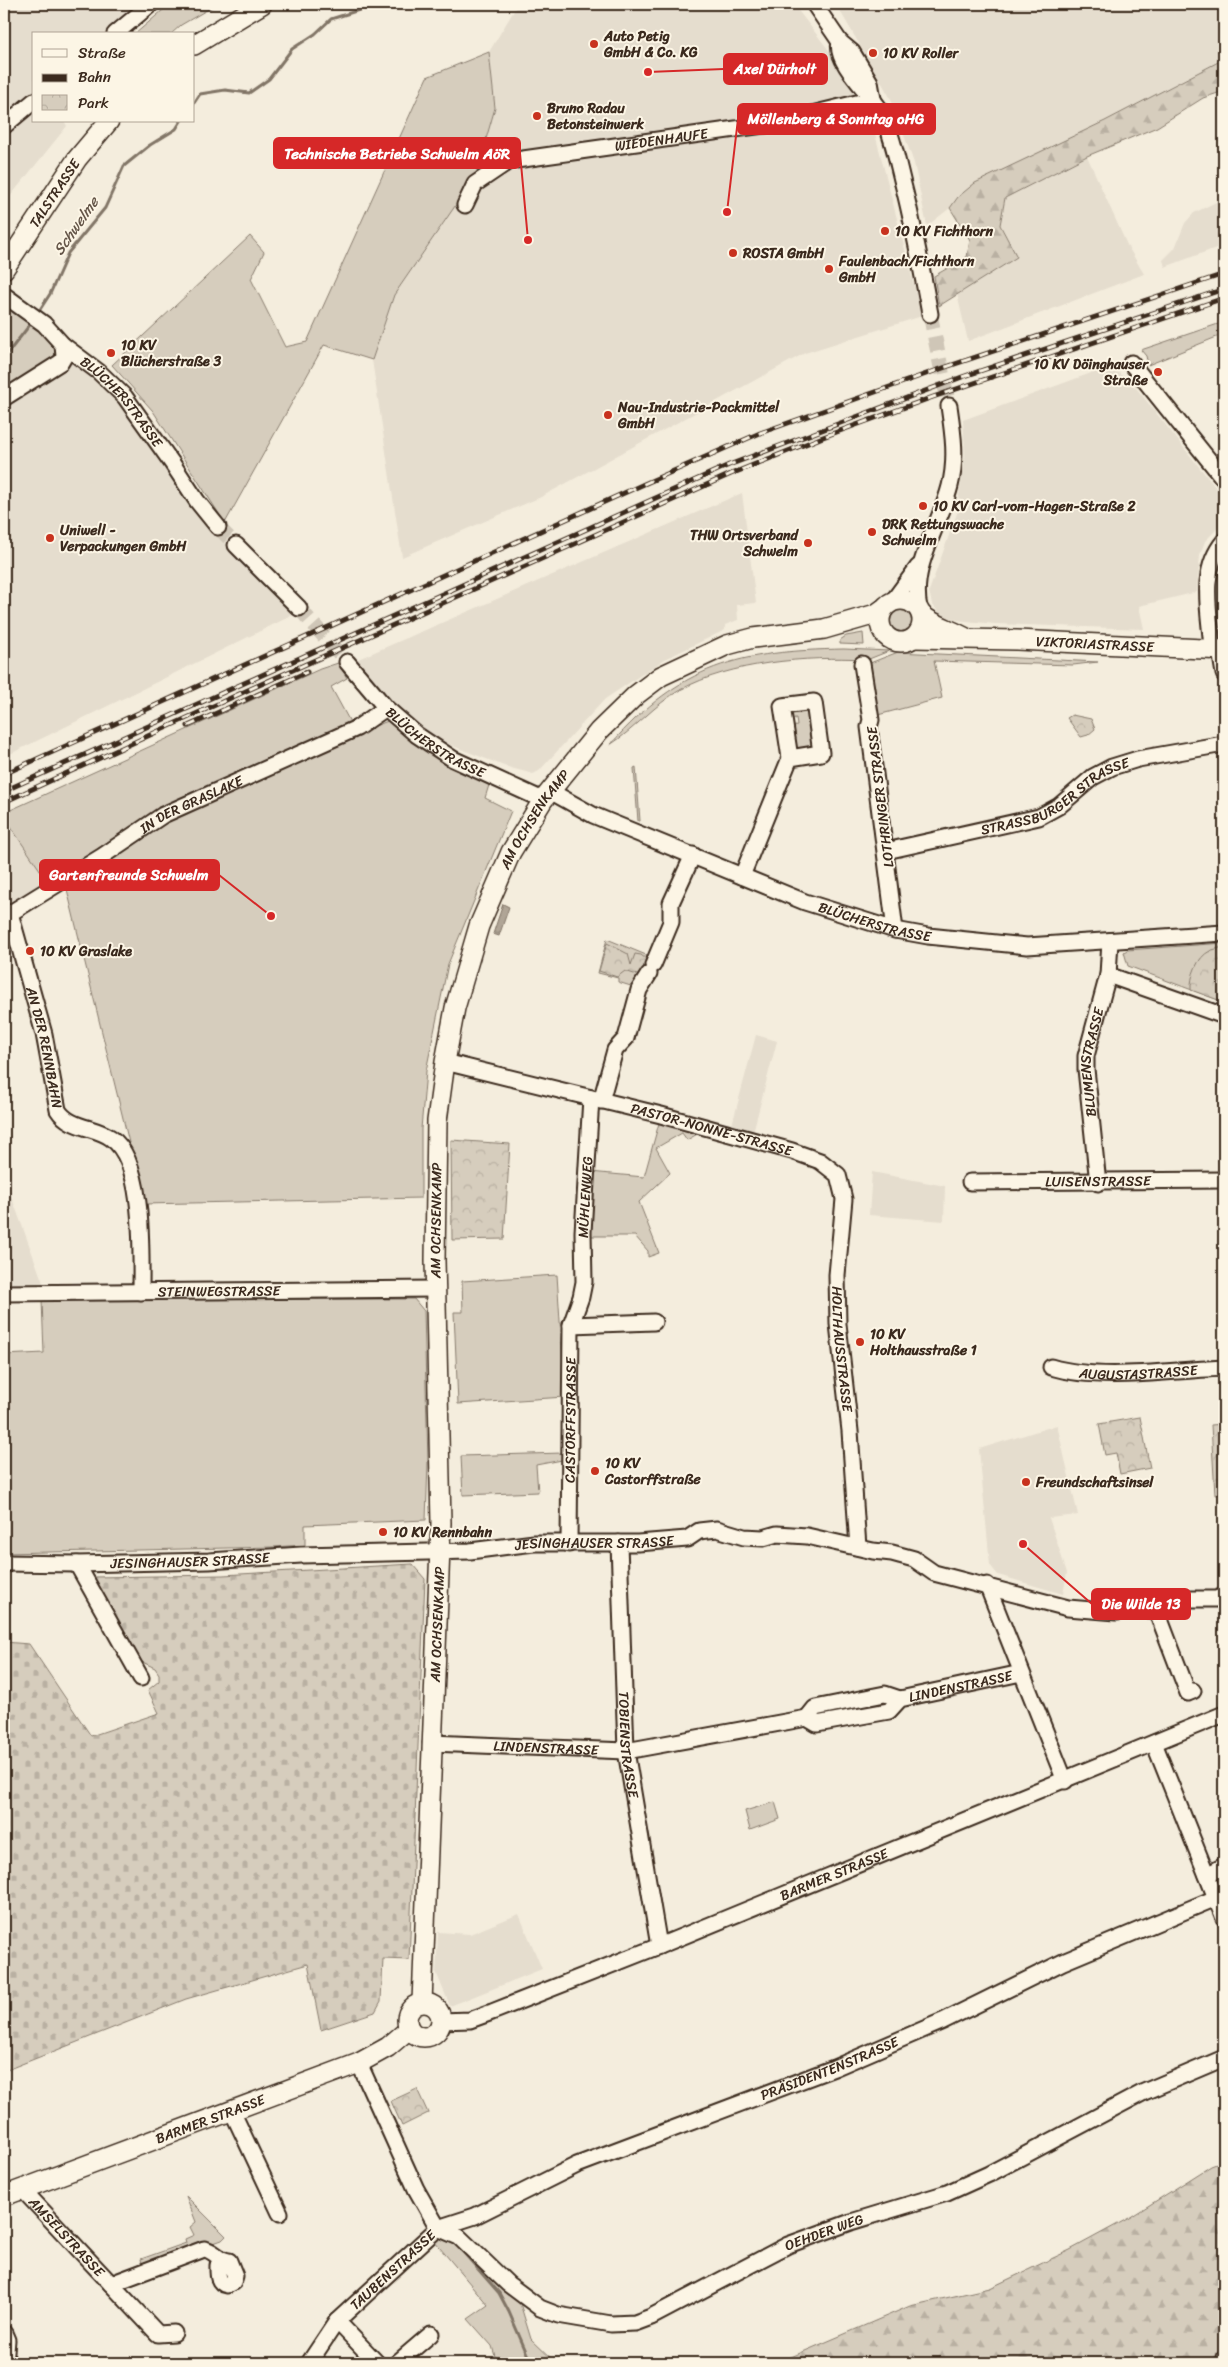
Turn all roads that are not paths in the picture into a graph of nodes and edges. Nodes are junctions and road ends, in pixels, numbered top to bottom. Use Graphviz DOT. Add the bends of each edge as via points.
graph roads {
  1 [pos="151,4"];
  2 [pos="262,4"];
  3 [pos="814,4"];
  4 [pos="118,32"];
  5 [pos="195,44"];
  6 [pos="873,99"];
  7 [pos="32,103"];
  8 [pos="108,122"];
  9 [pos="4,126"];
  10 [pos="464,205"];
  11 [pos="4,269"];
  12 [pos="4,295"];
  13 [pos="930,314"];
  14 [pos="63,345"];
  15 [pos="1132,363"];
  16 [pos="4,398"];
  17 [pos="950,406"];
  18 [pos="1224,479"];
  19 [pos="218,527"];
  20 [pos="1224,541"];
  21 [pos="236,546"];
  22 [pos="923,560"];
  23 [pos="888,605"];
  24 [pos="299,608"];
  25 [pos="920,611"];
  26 [pos="824,629"];
  27 [pos="883,632"];
  28 [pos="914,638"];
  29 [pos="966,638"];
  30 [pos="1219,650"];
  31 [pos="347,662"];
  32 [pos="862,664"];
  33 [pos="1224,674"];
  34 [pos="386,708"];
  35 [pos="1224,744"];
  36 [pos="790,758"];
  37 [pos="546,795"];
  38 [pos="886,852"];
  39 [pos="693,855"];
  40 [pos="742,876"];
  41 [pos="7,915"];
  42 [pos="895,930"];
  43 [pos="1224,933"];
  44 [pos="1110,941"];
  45 [pos="1108,975"];
  46 [pos="1224,1016"];
  47 [pos="444,1062"];
  48 [pos="596,1100"];
  49 [pos="820,1161"];
  50 [pos="1224,1180"];
  51 [pos="970,1182"];
  52 [pos="1098,1183"];
  53 [pos="436,1289"];
  54 [pos="141,1292"];
  55 [pos="4,1293"];
  56 [pos="581,1298"];
  57 [pos="654,1322"];
  58 [pos="571,1325"];
  59 [pos="1051,1367"];
  60 [pos="1224,1368"];
  61 [pos="619,1543"];
  62 [pos="569,1544"];
  63 [pos="858,1547"];
  64 [pos="440,1551"];
  65 [pos="4,1563"];
  66 [pos="77,1564"];
  67 [pos="987,1585"];
  68 [pos="1224,1596"];
  69 [pos="1156,1609"];
  70 [pos="1021,1674"];
  71 [pos="141,1678"];
  72 [pos="1193,1692"];
  73 [pos="1224,1714"];
  74 [pos="432,1743"];
  75 [pos="1154,1743"];
  76 [pos="626,1751"];
  77 [pos="1065,1781"];
  78 [pos="1224,1866"];
  79 [pos="1207,1875"];
  80 [pos="1216,1898"];
  81 [pos="1224,1918"];
  82 [pos="659,1946"];
  83 [pos="422,2002"];
  84 [pos="441,2021"];
  85 [pos="409,2029"];
  86 [pos="1224,2058"];
  87 [pos="359,2062"];
  88 [pos="232,2111"];
  89 [pos="23,2190"];
  90 [pos="4,2196"];
  91 [pos="280,2213"];
  92 [pos="438,2228"];
  93 [pos="222,2260"];
  94 [pos="111,2284"];
  95 [pos="337,2321"];
  96 [pos="4,2333"];
  97 [pos="174,2333"];
  98 [pos="431,2334"];
  99 [pos="1224,2358"];
  100 [pos="5,2363"];
  101 [pos="309,2363"];
  102 [pos="377,2363"];
  103 [pos="397,2363"];
  104 [pos="1223,2363"];
  1 -- 4 [label="street"];
  2 -- 5 [label="main road"];
  3 -- 6 [label="street" via="840,42 839,52 861,88"];
  6 -- 10 [label="street, WIEDENHAUFE" via="771,124 510,161 476,184"];
  6 -- 13 [label="street" via="895,151"];
  7 -- 9 [label="street"];
  8 -- 11 [label="main road, TALSTRASSE" via="77,159"];
  12 -- 14 [label="street, BLÜCHERSTRASSE" via="44,324"];
  14 -- 16 [label="street" via="61,362"];
  14 -- 19 [label="street, BLÜCHERSTRASSE" via="124,397"];
  15 -- 18 [label="street"];
  17 -- 22 [label="street" via="954,446 951,484"];
  20 -- 30 [label="street" via="1213,558 1207,583"];
  21 -- 24 [label="street"];
  22 -- 23 [label="street"];
  22 -- 25 [label="street" via="916,588"];
  23 -- 25 [label="main road" via="907,600"];
  23 -- 26 [label="main road, AM OCHSENKAMP" via="876,614"];
  23 -- 27 [label="main road" via="880,620"];
  25 -- 28 [label="main road" via="922,628"];
  25 -- 29 [label="main road, VIKTORIASTRASSE" via="937,625"];
  26 -- 27 [label="main road, AM OCHSENKAMP"];
  26 -- 37 [label="main road, AM OCHSENKAMP" via="753,638 727,645 662,676 614,715"];
  27 -- 28 [label="main road" via="897,642"];
  28 -- 29 [label="main road, VIKTORIASTRASSE"];
  29 -- 30 [label="main road, VIKTORIASTRASSE"];
  30 -- 33 [label="street"];
  31 -- 34 [label="street, BLÜCHERSTRASSE"];
  32 -- 38 [label="street, LOTHRINGER STRASSE"];
  34 -- 37 [label="street, BLÜCHERSTRASSE" via="416,735 453,759"];
  34 -- 41 [label="street, IN DER GRASLAKE" via="357,728 163,815"];
  35 -- 38 [label="street, STRASSBURGER STRASSE" via="1138,759 1112,767 1039,817"];
  36 -- 40 [label="street"];
  37 -- 39 [label="street, BLÜCHERSTRASSE"];
  37 -- 47 [label="main road, AM OCHSENKAMP" via="511,852 479,926 455,1008"];
  38 -- 42 [label="street, LOTHRINGER STRASSE"];
  39 -- 40 [label="street, BLÜCHERSTRASSE"];
  39 -- 48 [label="street" via="671,903 672,922 639,990 626,1038 615,1050"];
  40 -- 42 [label="street, BLÜCHERSTRASSE" via="806,902"];
  41 -- 54 [label="street, AN DER RENNBAHN" via="20,948 47,1044 58,1110 64,1119 104,1133 126,1152 140,1224"];
  42 -- 44 [label="street, BLÜCHERSTRASSE" via="1027,946"];
  43 -- 44 [label="street, BLÜCHERSTRASSE"];
  44 -- 45 [label="street, BLUMENSTRASSE"];
  45 -- 46 [label="street"];
  45 -- 52 [label="street, BLUMENSTRASSE" via="1086,1056"];
  47 -- 48 [label="street, PASTOR-NONNE-STRASSE"];
  47 -- 53 [label="main road, AM OCHSENKAMP" via="437,1130"];
  48 -- 49 [label="street, PASTOR-NONNE-STRASSE" via="735,1135"];
  48 -- 56 [label="street, MÜHLENWEG" via="583,1232 584,1282"];
  49 -- 63 [label="street, HOLTHAUSSTRASSE" via="838,1176 844,1199 837,1297"];
  50 -- 52 [label="street, LUISENSTRASSE"];
  51 -- 52 [label="street, LUISENSTRASSE"];
  53 -- 54 [label="street, STEINWEGSTRASSE"];
  53 -- 64 [label="main road, AM OCHSENKAMP" via="441,1446"];
  54 -- 55 [label="street, STEINWEGSTRASSE"];
  56 -- 58 [label="street, CASTORFFSTRASSE"];
  57 -- 58 [label="street"];
  58 -- 62 [label="street, CASTORFFSTRASSE"];
  59 -- 60 [label="street, AUGUSTASTRASSE" via="1070,1373"];
  61 -- 62 [label="street, JESINGHAUSER STRASSE"];
  61 -- 63 [label="street, JESINGHAUSER STRASSE" via="687,1539 699,1531 717,1530 744,1537 807,1536"];
  61 -- 76 [label="street, TOBIENSTRASSE"];
  62 -- 64 [label="street, JESINGHAUSER STRASSE" via="520,1544 470,1551"];
  63 -- 67 [label="street, JESINGHAUSER STRASSE" via="914,1559 934,1572"];
  64 -- 66 [label="street, JESINGHAUSER STRASSE"];
  64 -- 74 [label="main road, AM OCHSENKAMP"];
  65 -- 66 [label="street, JESINGHAUSER STRASSE"];
  66 -- 71 [label="street"];
  67 -- 69 [label="street, JESINGHAUSER STRASSE" via="1075,1609 1116,1612"];
  67 -- 70 [label="street"];
  68 -- 69 [label="street, JESINGHAUSER STRASSE"];
  69 -- 72 [label="street" via="1188,1693"];
  70 -- 76 [label="street, LINDENSTRASSE" via="900,1699 877,1695 815,1708 807,1718"];
  70 -- 77 [label="street"];
  73 -- 75 [label="street, BARMER STRASSE"];
  74 -- 76 [label="street, LINDENSTRASSE"];
  74 -- 83 [label="main road, AM OCHSENKAMP"];
  75 -- 77 [label="street, BARMER STRASSE"];
  75 -- 79 [label="street"];
  76 -- 82 [label="street, TOBIENSTRASSE"];
  77 -- 82 [label="street, BARMER STRASSE"];
  78 -- 79 [label="street"];
  79 -- 80 [label="street"];
  80 -- 81 [label="street"];
  80 -- 92 [label="street, PRÄSIDENTENSTRASSE" via="1064,1962 951,2017 834,2068 577,2165 475,2216"];
  82 -- 84 [label="street, BARMER STRASSE" via="470,2020"];
  83 -- 84 [label="main road" via="438,2010"];
  83 -- 85 [label="main road" via="408,2012"];
  84 -- 85 [label="main road" via="430,2036 420,2036"];
  85 -- 87 [label="main road, BARMER STRASSE" via="388,2048"];
  86 -- 92 [label="street, OEHDER WEG" via="1144,2092 947,2193 788,2245 635,2323 611,2324 579,2319 540,2308 508,2284 459,2237"];
  87 -- 88 [label="main road, BARMER STRASSE"];
  87 -- 92 [label="street, TAUBENSTRASSE" via="416,2189"];
  88 -- 89 [label="main road, BARMER STRASSE"];
  88 -- 91 [label="street"];
  89 -- 90 [label="main road, BARMER STRASSE"];
  89 -- 94 [label="street, AMSELSTRASSE"];
  92 -- 95 [label="street, TAUBENSTRASSE"];
  93 -- 94 [label="street, AMSELSTRASSE" via="204,2249"];
  94 -- 97 [label="street, AMSELSTRASSE" via="158,2334"];
  95 -- 101 [label="street, TAUBENSTRASSE"];
  95 -- 102 [label="street"];
  96 -- 100 [label="street"];
  98 -- 103 [label="street"];
  99 -- 104 [label="street"];
}
